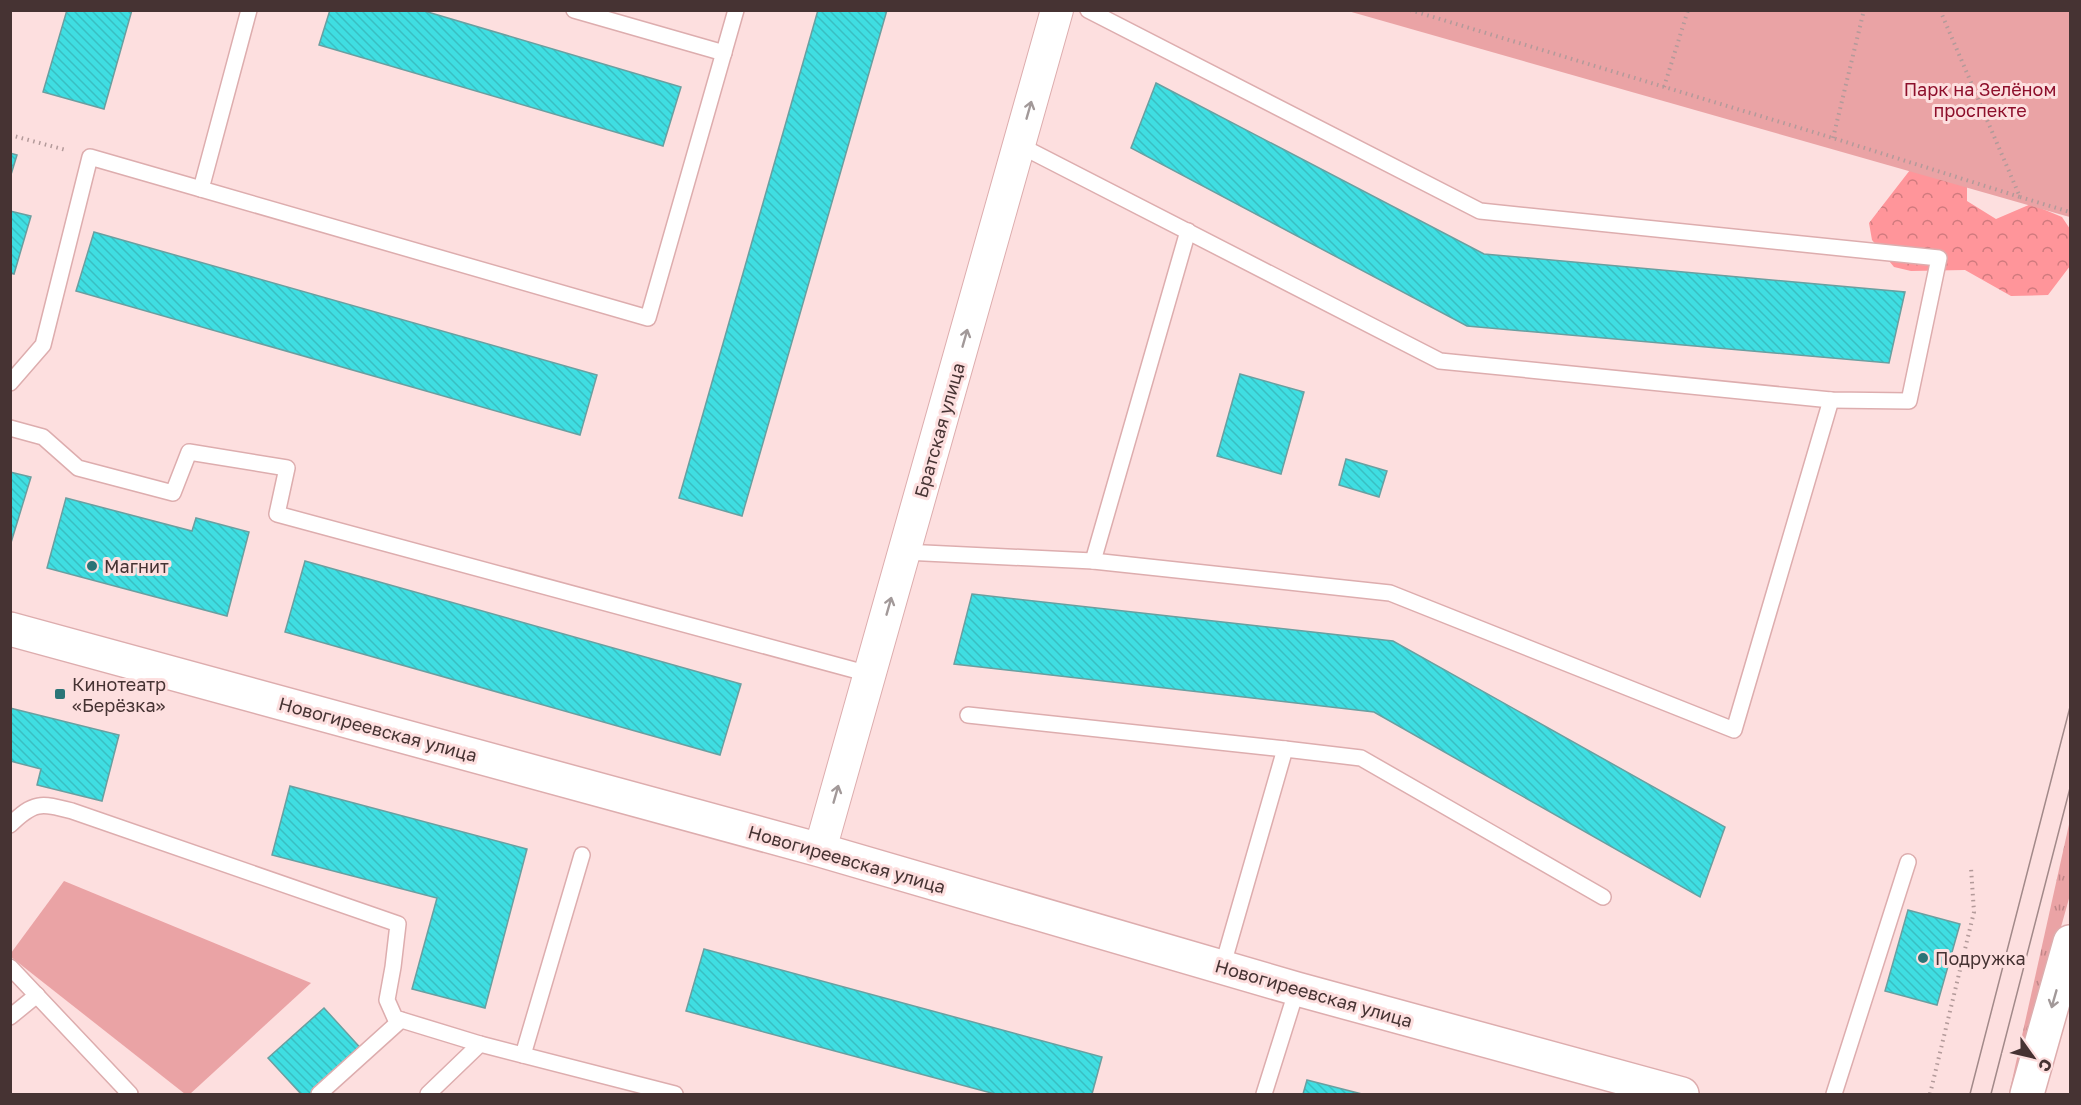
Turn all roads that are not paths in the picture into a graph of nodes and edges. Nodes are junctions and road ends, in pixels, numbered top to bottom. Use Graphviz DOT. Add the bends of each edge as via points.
graph roads {
  1 [pos="249,10"];
  2 [pos="574,10"];
  3 [pos="736,10"];
  4 [pos="1058,10"];
  5 [pos="1088,10"];
  6 [pos="724,53"];
  7 [pos="1019,145"];
  8 [pos="201,189"];
  9 [pos="1188,231"];
  10 [pos="10,383"];
  11 [pos="1831,400"];
  12 [pos="10,428"];
  13 [pos="904,552"];
  14 [pos="1093,561"];
  15 [pos="10,629"];
  16 [pos="869,675"];
  17 [pos="968,715"];
  18 [pos="1285,748"];
  19 [pos="10,825"];
  20 [pos="820,850"];
  21 [pos="582,855"];
  22 [pos="1908,862"];
  23 [pos="1603,897"];
  24 [pos="2070,942"];
  25 [pos="10,967"];
  26 [pos="1222,968"];
  27 [pos="1297,989"];
  28 [pos="37,995"];
  29 [pos="10,1017"];
  30 [pos="401,1020"];
  31 [pos="480,1044"];
  32 [pos="523,1055"];
  33 [pos="642,1090"];
  34 [pos="130,1095"];
  35 [pos="319,1095"];
  36 [pos="428,1095"];
  37 [pos="675,1095"];
  38 [pos="1264,1095"];
  39 [pos="1682,1095"];
  40 [pos="1834,1095"];
  41 [pos="2027,1095"];
  1 -- 8 [label="lane"];
  2 -- 6 [label="lane"];
  3 -- 6 [label="lane"];
  7 -- 4 [label="street, Братская улица, one-way"];
  5 -- 11 [label="lane" via="1480,211 1939,258 1909,401"];
  6 -- 8 [label="lane" via="648,318"];
  7 -- 9 [label="lane"];
  13 -- 7 [label="street, Братская улица, one-way"];
  8 -- 10 [label="lane" via="90,157 43,345"];
  9 -- 11 [label="lane" via="1440,361"];
  9 -- 14 [label="lane"];
  11 -- 14 [label="lane" via="1734,730 1390,593"];
  12 -- 16 [label="lane" via="43,437 78,468 172,494 189,452 287,468 277,514"];
  13 -- 14 [label="lane"];
  16 -- 13 [label="street, Братская улица, one-way"];
  15 -- 20 [label="street, Новогиреевская улица"];
  20 -- 16 [label="street, Братская улица, one-way"];
  17 -- 18 [label="lane"];
  18 -- 23 [label="lane" via="1361,758"];
  18 -- 26 [label="lane"];
  19 -- 30 [label="lane" via="24,811 46,804 398,924 387,1000 395,1018"];
  20 -- 26 [label="street, Новогиреевская улица"];
  21 -- 32 [label="lane"];
  22 -- 40 [label="lane"];
  24 -- 41 [label="street, one-way"];
  25 -- 28 [label="lane"];
  26 -- 27 [label="street, Новогиреевская улица"];
  27 -- 38 [label="lane"];
  27 -- 39 [label="street, Новогиреевская улица"];
  28 -- 29 [label="lane"];
  28 -- 34 [label="lane"];
  30 -- 31 [label="lane"];
  30 -- 35 [label="lane"];
  31 -- 32 [label="lane"];
  31 -- 36 [label="lane"];
  32 -- 33 [label="lane"];
  33 -- 37 [label="lane"];
}
